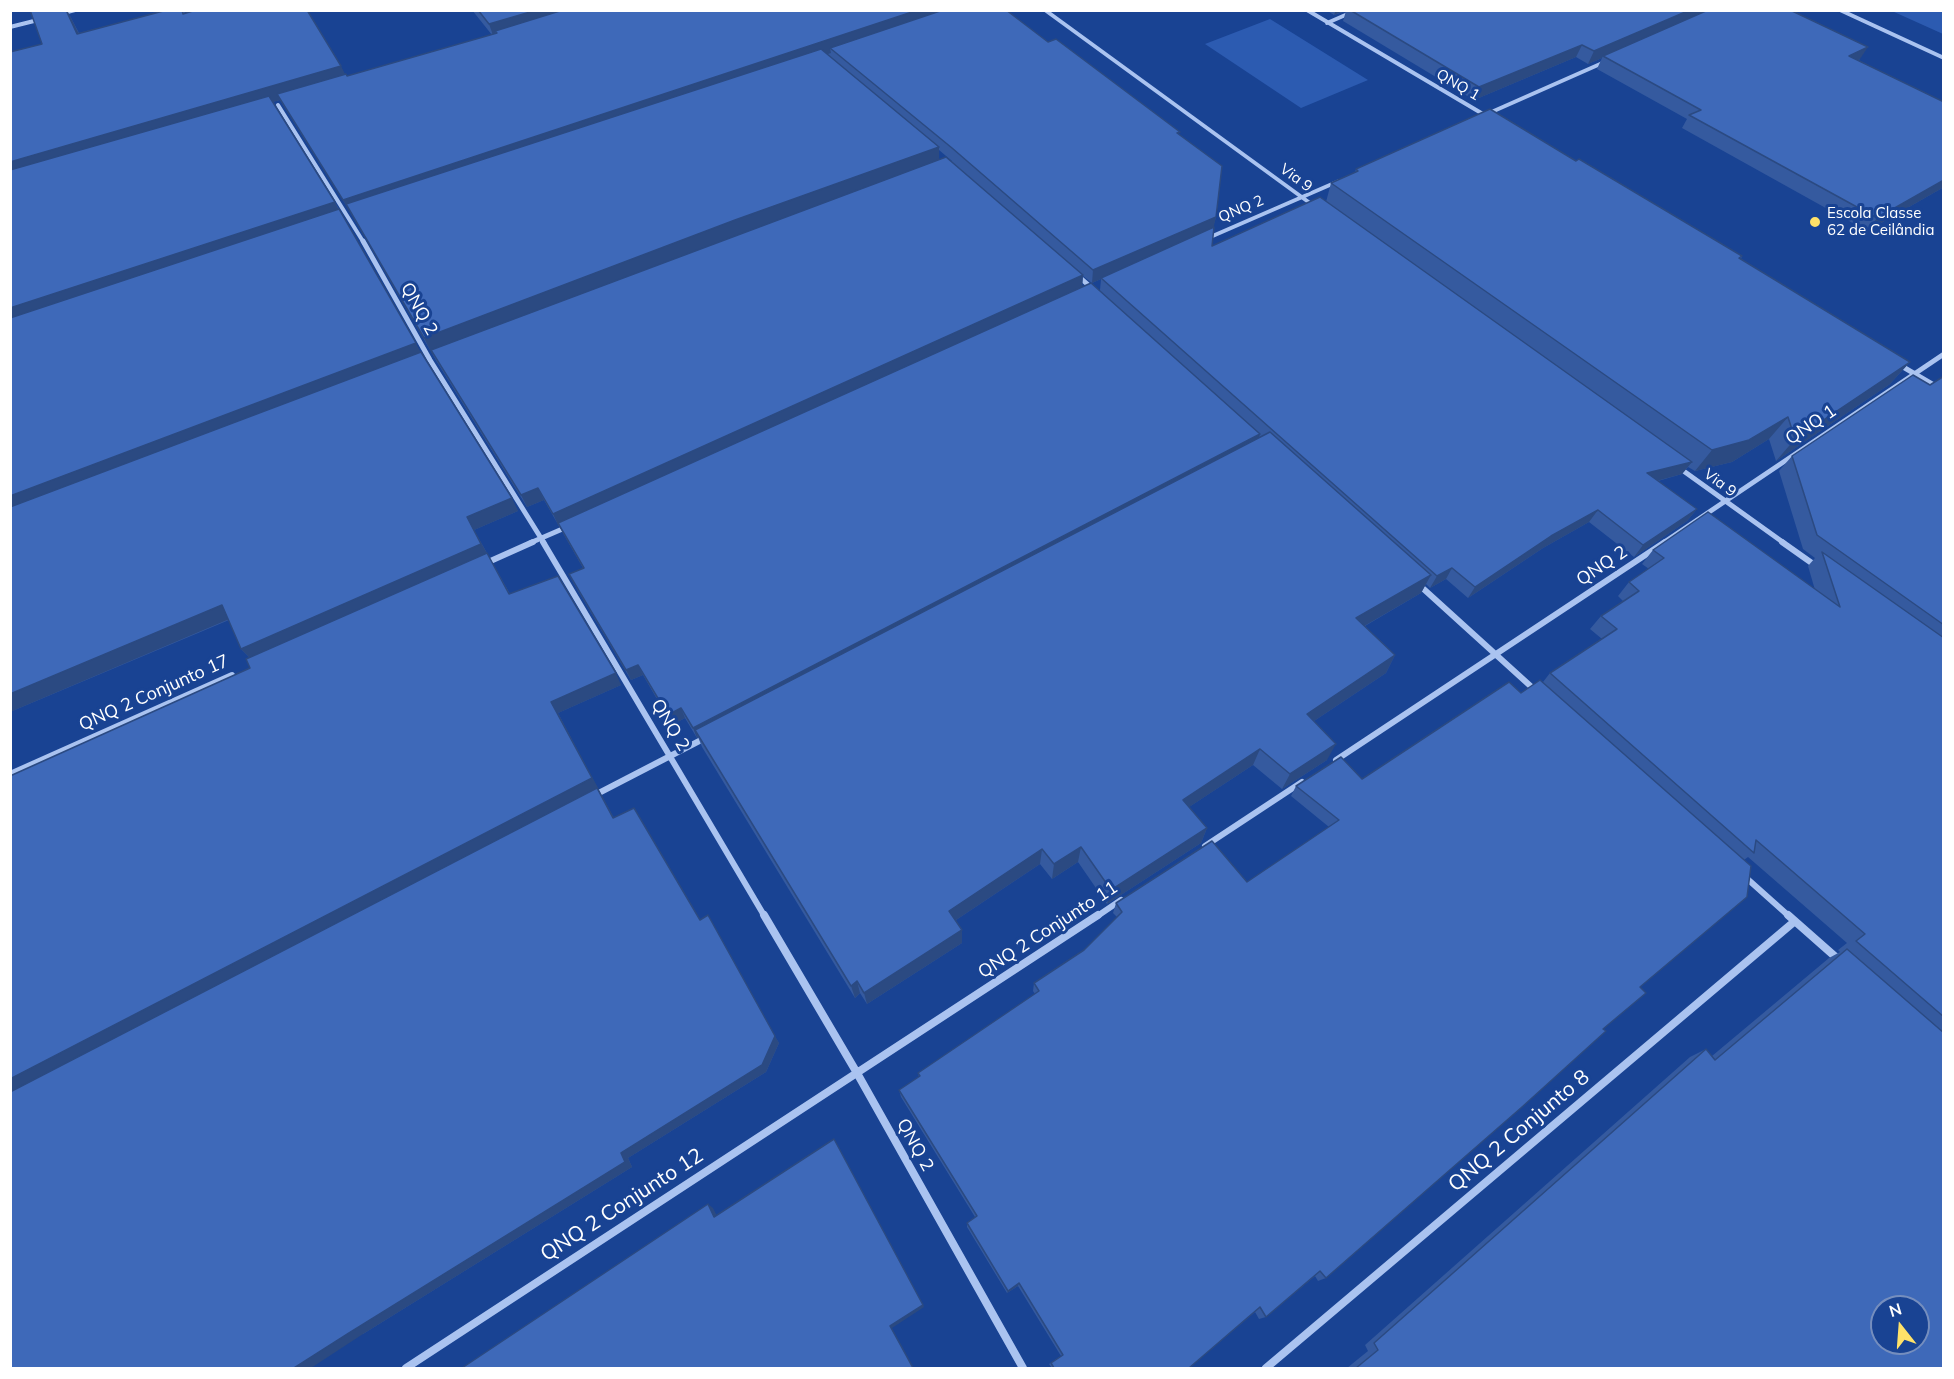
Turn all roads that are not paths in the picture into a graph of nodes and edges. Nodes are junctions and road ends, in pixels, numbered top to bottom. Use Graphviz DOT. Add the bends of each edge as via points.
graph roads {
  1 [pos="75,10"];
  2 [pos="1045,10"];
  3 [pos="1307,10"];
  4 [pos="1357,10"];
  5 [pos="1840,10"];
  6 [pos="54,16"];
  7 [pos="43,19"];
  8 [pos="1327,22"];
  9 [pos="10,27"];
  10 [pos="1613,58"];
  11 [pos="1944,58"];
  12 [pos="289,101"];
  13 [pos="278,105"];
  14 [pos="267,108"];
  15 [pos="1485,115"];
  16 [pos="1474,120"];
  17 [pos="1496,121"];
  18 [pos="1345,178"];
  19 [pos="1302,197"];
  20 [pos="1321,211"];
  21 [pos="350,218"];
  22 [pos="339,222"];
  23 [pos="1197,243"];
  24 [pos="1074,273"];
  25 [pos="1102,284"];
  26 [pos="1092,288"];
  27 [pos="1081,293"];
  28 [pos="1101,296"];
  29 [pos="1944,354"];
  30 [pos="441,356"];
  31 [pos="430,360"];
  32 [pos="1893,361"];
  33 [pos="419,364"];
  34 [pos="1913,374"];
  35 [pos="1944,392"];
  36 [pos="1677,466"];
  37 [pos="1725,501"];
  38 [pos="573,524"];
  39 [pos="541,539"];
  40 [pos="476,568"];
  41 [pos="1820,569"];
  42 [pos="1408,575"];
  43 [pos="1496,656"];
  44 [pos="238,673"];
  45 [pos="1540,695"];
  46 [pos="713,734"];
  47 [pos="671,756"];
  48 [pos="1326,766"];
  49 [pos="10,774"];
  50 [pos="1306,779"];
  51 [pos="587,800"];
  52 [pos="1196,851"];
  53 [pos="1734,867"];
  54 [pos="1126,897"];
  55 [pos="1795,921"];
  56 [pos="1847,967"];
  57 [pos="857,1072"];
  58 [pos="406,1368"];
  59 [pos="1023,1368"];
  60 [pos="1266,1368"];
  1 -- 6 [label="street"];
  2 -- 19 [label="street, Via 9"];
  3 -- 8 [label="street, QNQ 1"];
  4 -- 8 [label="street"];
  5 -- 11 [label="street"];
  7 -- 9 [label="street"];
  8 -- 15 [label="street, QNQ 1"];
  10 -- 15 [label="street"];
  12 -- 13 [label="street"];
  13 -- 14 [label="street"];
  13 -- 21 [label="street, QNQ 2"];
  15 -- 16 [label="street, QNQ 1"];
  15 -- 17 [label="street"];
  18 -- 19 [label="street"];
  19 -- 20 [label="street, Via 9"];
  19 -- 23 [label="street, QNQ 2"];
  21 -- 22 [label="street"];
  21 -- 31 [label="street, QNQ 2"];
  24 -- 26 [label="street"];
  25 -- 26 [label="street"];
  26 -- 27 [label="street"];
  26 -- 28 [label="street"];
  29 -- 34 [label="street, QNQ 1"];
  30 -- 31 [label="street"];
  31 -- 33 [label="street"];
  31 -- 39 [label="street, QNQ 2"];
  32 -- 34 [label="street"];
  34 -- 35 [label="street"];
  34 -- 37 [label="street, QNQ 1"];
  36 -- 37 [label="street, Via 9"];
  37 -- 41 [label="street, Via 9"];
  37 -- 43 [label="street, QNQ 2"];
  38 -- 39 [label="street"];
  39 -- 40 [label="street"];
  39 -- 47 [label="street, QNQ 2"];
  42 -- 43 [label="street"];
  43 -- 45 [label="street"];
  43 -- 48 [label="street"];
  44 -- 49 [label="street, QNQ 2 Conjunto 17"];
  46 -- 47 [label="street"];
  47 -- 51 [label="street"];
  47 -- 57 [label="street, QNQ 2"];
  50 -- 52 [label="street"];
  53 -- 55 [label="street"];
  54 -- 57 [label="street, QNQ 2 Conjunto 11"];
  55 -- 56 [label="street"];
  55 -- 60 [label="street, QNQ 2 Conjunto 8"];
  57 -- 58 [label="street, QNQ 2 Conjunto 12"];
  57 -- 59 [label="street, QNQ 2"];
}
